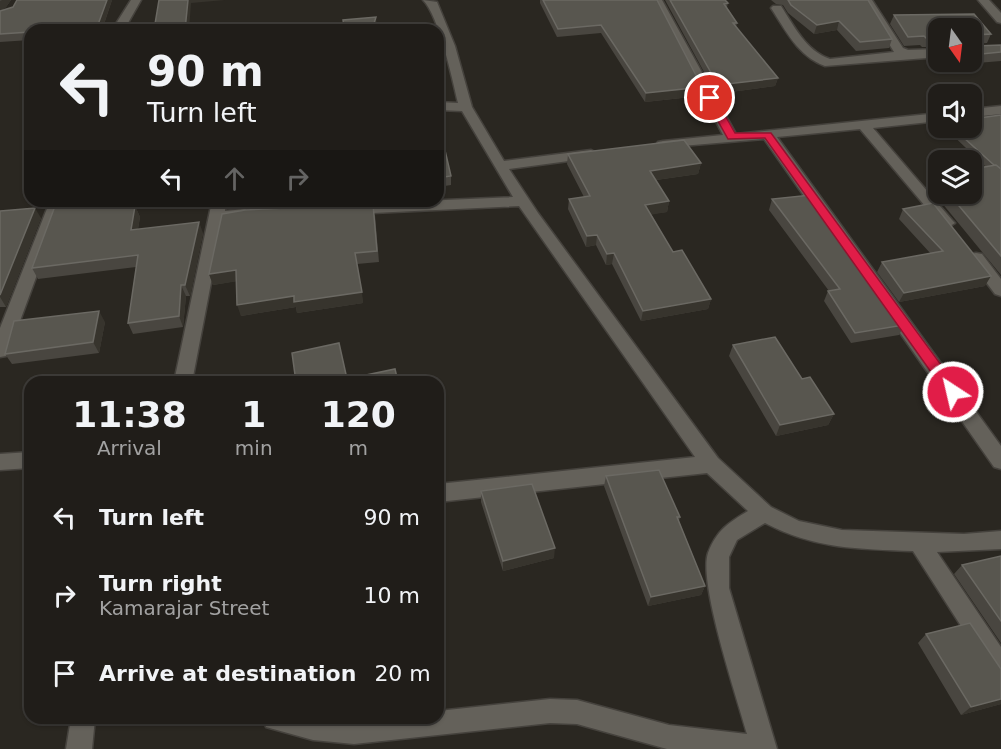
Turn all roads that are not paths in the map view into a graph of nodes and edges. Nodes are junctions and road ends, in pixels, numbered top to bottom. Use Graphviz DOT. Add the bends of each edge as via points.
graph roads {
  1 [pos="136,0"];
  2 [pos="657,0"];
  3 [pos="867,0"];
  4 [pos="434,1"];
  5 [pos="985,3"];
  6 [pos="1001,6"];
  7 [pos="777,8"];
  8 [pos="1001,21"];
  9 [pos="122,24"];
  10 [pos="442,24"];
  11 [pos="444,31"];
  12 [pos="928,53"];
  13 [pos="905,54"];
  14 [pos="444,106"];
  15 [pos="466,107"];
  16 [pos="1001,110"];
  17 [pos="982,112"];
  18 [pos="928,118"];
  19 [pos="864,125"];
  20 [pos="768,135"];
  21 [pos="731,137"];
  22 [pos="651,147"];
  23 [pos="604,153"];
  24 [pos="501,166"];
  25 [pos="523,201"];
  26 [pos="444,205"];
  27 [pos="55,207"];
  28 [pos="396,207"];
  29 [pos="217,208"];
  30 [pos="333,210"];
  31 [pos="262,213"];
  32 [pos="1001,290"];
  33 [pos="0,351"];
  34 [pos="184,376"];
  35 [pos="24,460"];
  36 [pos="1001,461"];
  37 [pos="0,462"];
  38 [pos="711,464"];
  39 [pos="444,492"];
  40 [pos="764,513"];
  41 [pos="1001,540"];
  42 [pos="919,542"];
  43 [pos="1001,669"];
  44 [pos="444,722"];
  45 [pos="82,724"];
  46 [pos="297,724"];
  47 [pos="429,724"];
  48 [pos="79,749"];
  49 [pos="764,749"];
  1 -- 9 [label="street"];
  2 -- 21 [label="street"];
  3 -- 13 [label="street" via="898,50"];
  4 -- 10 [label="street"];
  5 -- 6 [label="street"];
  5 -- 8 [label="street"];
  7 -- 13 [label="street" via="808,54 818,60 829,63"];
  11 -- 15 [label="street"];
  12 -- 13 [label="street"];
  14 -- 15 [label="street"];
  15 -- 24 [label="street"];
  16 -- 17 [label="street"];
  18 -- 19 [label="street"];
  19 -- 20 [label="street"];
  19 -- 32 [label="street"];
  20 -- 21 [label="street"];
  20 -- 36 [label="street"];
  21 -- 22 [label="street"];
  23 -- 24 [label="street"];
  24 -- 25 [label="street"];
  25 -- 26 [label="street"];
  25 -- 38 [label="street"];
  27 -- 33 [label="street"];
  28 -- 30 [label="street"];
  29 -- 31 [label="street"];
  29 -- 34 [label="street"];
  35 -- 37 [label="street"];
  38 -- 39 [label="street"];
  38 -- 40 [label="street"];
  40 -- 42 [label="street" via="796,529 842,539"];
  40 -- 49 [label="street" via="730,533 718,556 718,588"];
  41 -- 42 [label="street"];
  42 -- 43 [label="street"];
  44 -- 49 [label="street" via="568,712 669,737"];
  45 -- 48 [label="street"];
  46 -- 47 [label="street" via="354,732"];
}
